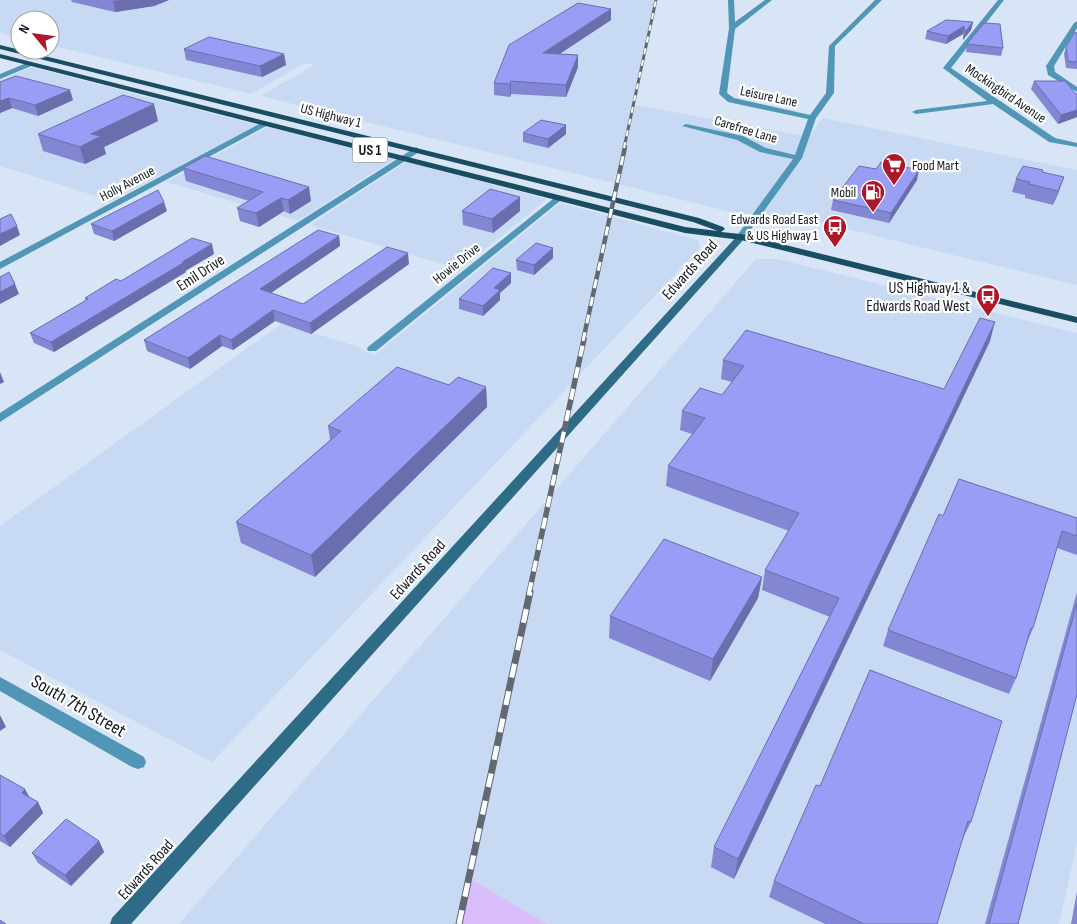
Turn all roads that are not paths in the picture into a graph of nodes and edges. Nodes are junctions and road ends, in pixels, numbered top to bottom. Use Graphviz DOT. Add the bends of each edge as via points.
graph roads {
  1 [pos="732,0"];
  2 [pos="769,0"];
  3 [pos="879,0"];
  4 [pos="1001,0"];
  5 [pos="1077,23"];
  6 [pos="732,28"];
  7 [pos="0,47"];
  8 [pos="0,56"];
  9 [pos="32,64"];
  10 [pos="0,77"];
  11 [pos="1077,90"];
  12 [pos="180,92"];
  13 [pos="149,94"];
  14 [pos="994,102"];
  15 [pos="916,112"];
  16 [pos="812,118"];
  17 [pos="266,124"];
  18 [pos="686,126"];
  19 [pos="1077,145"];
  20 [pos="416,150"];
  21 [pos="404,158"];
  22 [pos="798,158"];
  23 [pos="558,198"];
  24 [pos="741,237"];
  25 [pos="0,266"];
  26 [pos="1077,320"];
  27 [pos="372,349"];
  28 [pos="0,418"];
  29 [pos="0,683"];
  30 [pos="138,762"];
  31 [pos="120,924"];
  1 -- 6 [label="street"];
  2 -- 6 [label="street"];
  3 -- 16 [label="street" via="832,46 830,93"];
  4 -- 14 [label="street, Mockingbird Avenue" via="947,68"];
  5 -- 11 [label="street" via="1050,66 1051,73"];
  6 -- 16 [label="street, Leisure Lane" via="723,94 732,100"];
  7 -- 12 [label="main road, US Highway 1 / US 1"];
  8 -- 9 [label="main road, US Highway 1 / US 1"];
  9 -- 10 [label="street"];
  9 -- 13 [label="main road, US Highway 1 / US 1"];
  12 -- 13 [label="main road"];
  12 -- 20 [label="main road, US Highway 1 / US 1"];
  13 -- 17 [label="main road, US Highway 1 / US 1"];
  14 -- 15 [label="street"];
  14 -- 19 [label="street, Mockingbird Avenue" via="1052,140"];
  16 -- 22 [label="street"];
  17 -- 21 [label="main road, US Highway 1 / US 1"];
  17 -- 25 [label="street, Holly Avenue"];
  18 -- 22 [label="street, Carefree Lane" via="740,138 763,150"];
  20 -- 21 [label="street, Emil Drive"];
  20 -- 24 [label="main road, US Highway 1 / US 1" via="696,220"];
  21 -- 23 [label="main road, US Highway 1 / US 1"];
  21 -- 28 [label="street, Emil Drive"];
  22 -- 24 [label="street"];
  23 -- 24 [label="main road, US Highway 1 / US 1" via="685,230"];
  23 -- 27 [label="street, Howie Drive"];
  24 -- 26 [label="main road, US Highway 1 / US 1"];
  24 -- 31 [label="main road, Edwards Road"];
  29 -- 30 [label="street, South 7th Street"];
}
